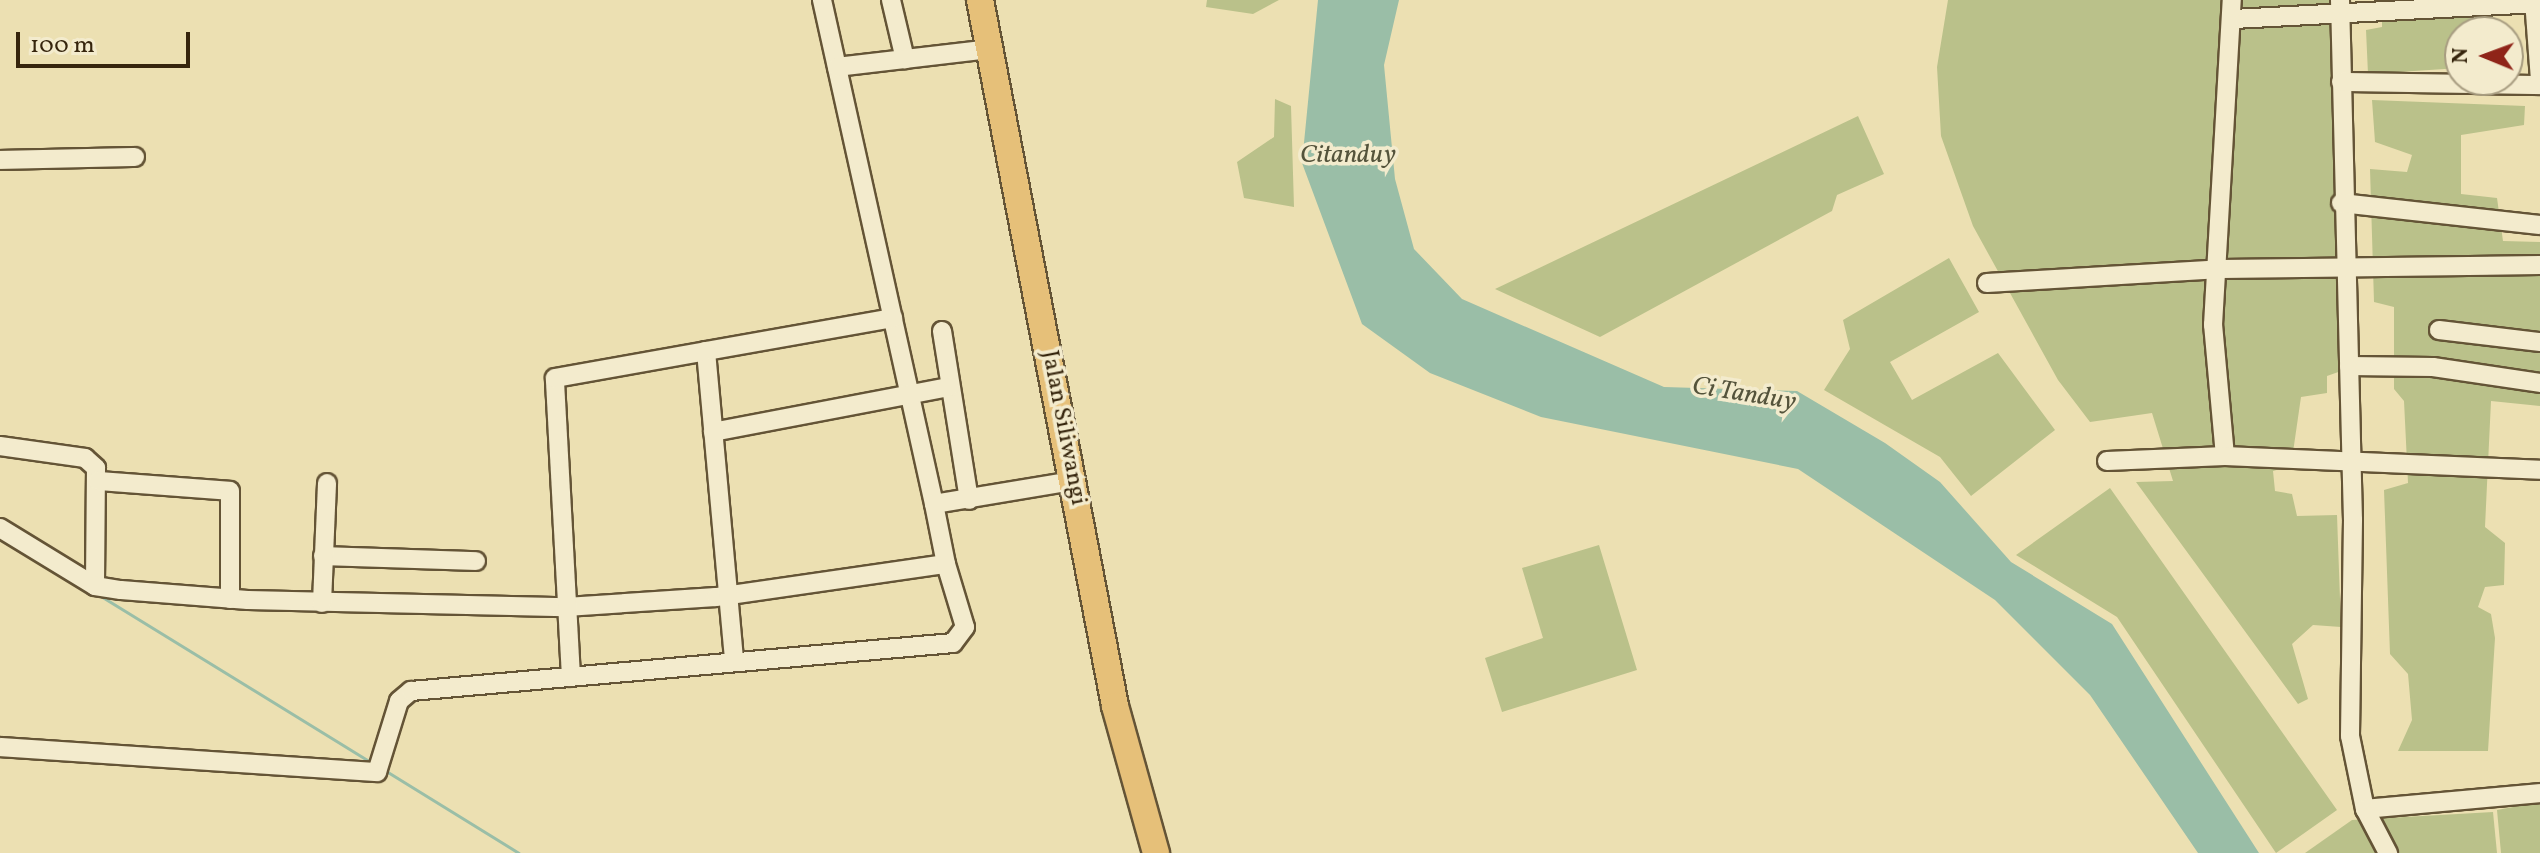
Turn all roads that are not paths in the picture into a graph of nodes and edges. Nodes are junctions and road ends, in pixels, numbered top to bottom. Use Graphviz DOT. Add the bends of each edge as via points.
graph roads {
  1 [pos="822,0"];
  2 [pos="891,0"];
  3 [pos="980,0"];
  4 [pos="2536,2"];
  5 [pos="2340,7"];
  6 [pos="2232,9"];
  7 [pos="2539,48"];
  8 [pos="991,49"];
  9 [pos="905,59"];
  10 [pos="837,67"];
  11 [pos="2341,82"];
  12 [pos="2540,82"];
  13 [pos="135,157"];
  14 [pos="0,160"];
  15 [pos="2341,203"];
  16 [pos="2540,225"];
  17 [pos="2540,265"];
  18 [pos="2343,268"];
  19 [pos="2221,269"];
  20 [pos="1987,283"];
  21 [pos="893,318"];
  22 [pos="2439,330"];
  23 [pos="942,331"];
  24 [pos="2540,342"];
  25 [pos="706,351"];
  26 [pos="2349,366"];
  27 [pos="2540,383"];
  28 [pos="950,387"];
  29 [pos="908,396"];
  30 [pos="713,432"];
  31 [pos="0,446"];
  32 [pos="2225,456"];
  33 [pos="2350,459"];
  34 [pos="2107,461"];
  35 [pos="2540,470"];
  36 [pos="98,481"];
  37 [pos="1073,481"];
  38 [pos="327,483"];
  39 [pos="969,500"];
  40 [pos="934,504"];
  41 [pos="0,528"];
  42 [pos="323,556"];
  43 [pos="476,561"];
  44 [pos="946,564"];
  45 [pos="95,586"];
  46 [pos="726,595"];
  47 [pos="230,599"];
  48 [pos="322,603"];
  49 [pos="566,607"];
  50 [pos="734,659"];
  51 [pos="571,677"];
  52 [pos="0,747"];
  53 [pos="2540,793"];
  54 [pos="2365,809"];
  55 [pos="1156,853"];
  56 [pos="2388,853"];
  1 -- 10 [label="street"];
  2 -- 9 [label="street"];
  3 -- 8 [label="highway, Jalan Siliwangi"];
  4 -- 5 [label="street"];
  4 -- 7 [label="street"];
  5 -- 6 [label="street"];
  5 -- 11 [label="street"];
  6 -- 19 [label="street" via="2223,87"];
  7 -- 12 [label="street"];
  8 -- 9 [label="street"];
  8 -- 37 [label="highway, Jalan Siliwangi"];
  9 -- 10 [label="street"];
  10 -- 21 [label="street"];
  11 -- 12 [label="street"];
  11 -- 15 [label="street"];
  13 -- 14 [label="street"];
  15 -- 16 [label="street"];
  15 -- 18 [label="street"];
  17 -- 18 [label="street"];
  18 -- 19 [label="street"];
  18 -- 26 [label="street"];
  19 -- 20 [label="street"];
  19 -- 32 [label="street" via="2213,325"];
  21 -- 25 [label="street"];
  21 -- 29 [label="street"];
  22 -- 24 [label="street"];
  23 -- 28 [label="street"];
  25 -- 30 [label="street"];
  25 -- 49 [label="street" via="555,378"];
  26 -- 27 [label="street" via="2433,367"];
  26 -- 33 [label="street"];
  28 -- 29 [label="street"];
  28 -- 39 [label="street"];
  29 -- 30 [label="street"];
  29 -- 40 [label="street"];
  30 -- 46 [label="street"];
  31 -- 36 [label="street" via="85,458"];
  32 -- 33 [label="street"];
  32 -- 34 [label="street"];
  33 -- 35 [label="street"];
  33 -- 54 [label="street" via="2350,736"];
  36 -- 45 [label="street"];
  36 -- 47 [label="street" via="230,491"];
  37 -- 39 [label="street"];
  37 -- 55 [label="highway, Jalan Siliwangi" via="1115,706"];
  38 -- 42 [label="street"];
  39 -- 40 [label="street"];
  40 -- 44 [label="street"];
  41 -- 45 [label="street"];
  42 -- 43 [label="street"];
  42 -- 48 [label="street"];
  44 -- 46 [label="street"];
  44 -- 50 [label="street" via="965,627 961,640"];
  45 -- 47 [label="street"];
  46 -- 49 [label="street"];
  46 -- 50 [label="street"];
  47 -- 48 [label="street"];
  48 -- 49 [label="street"];
  49 -- 51 [label="street"];
  50 -- 51 [label="street"];
  51 -- 52 [label="street" via="404,694 381,769"];
  53 -- 54 [label="street"];
  54 -- 56 [label="street"];
}
